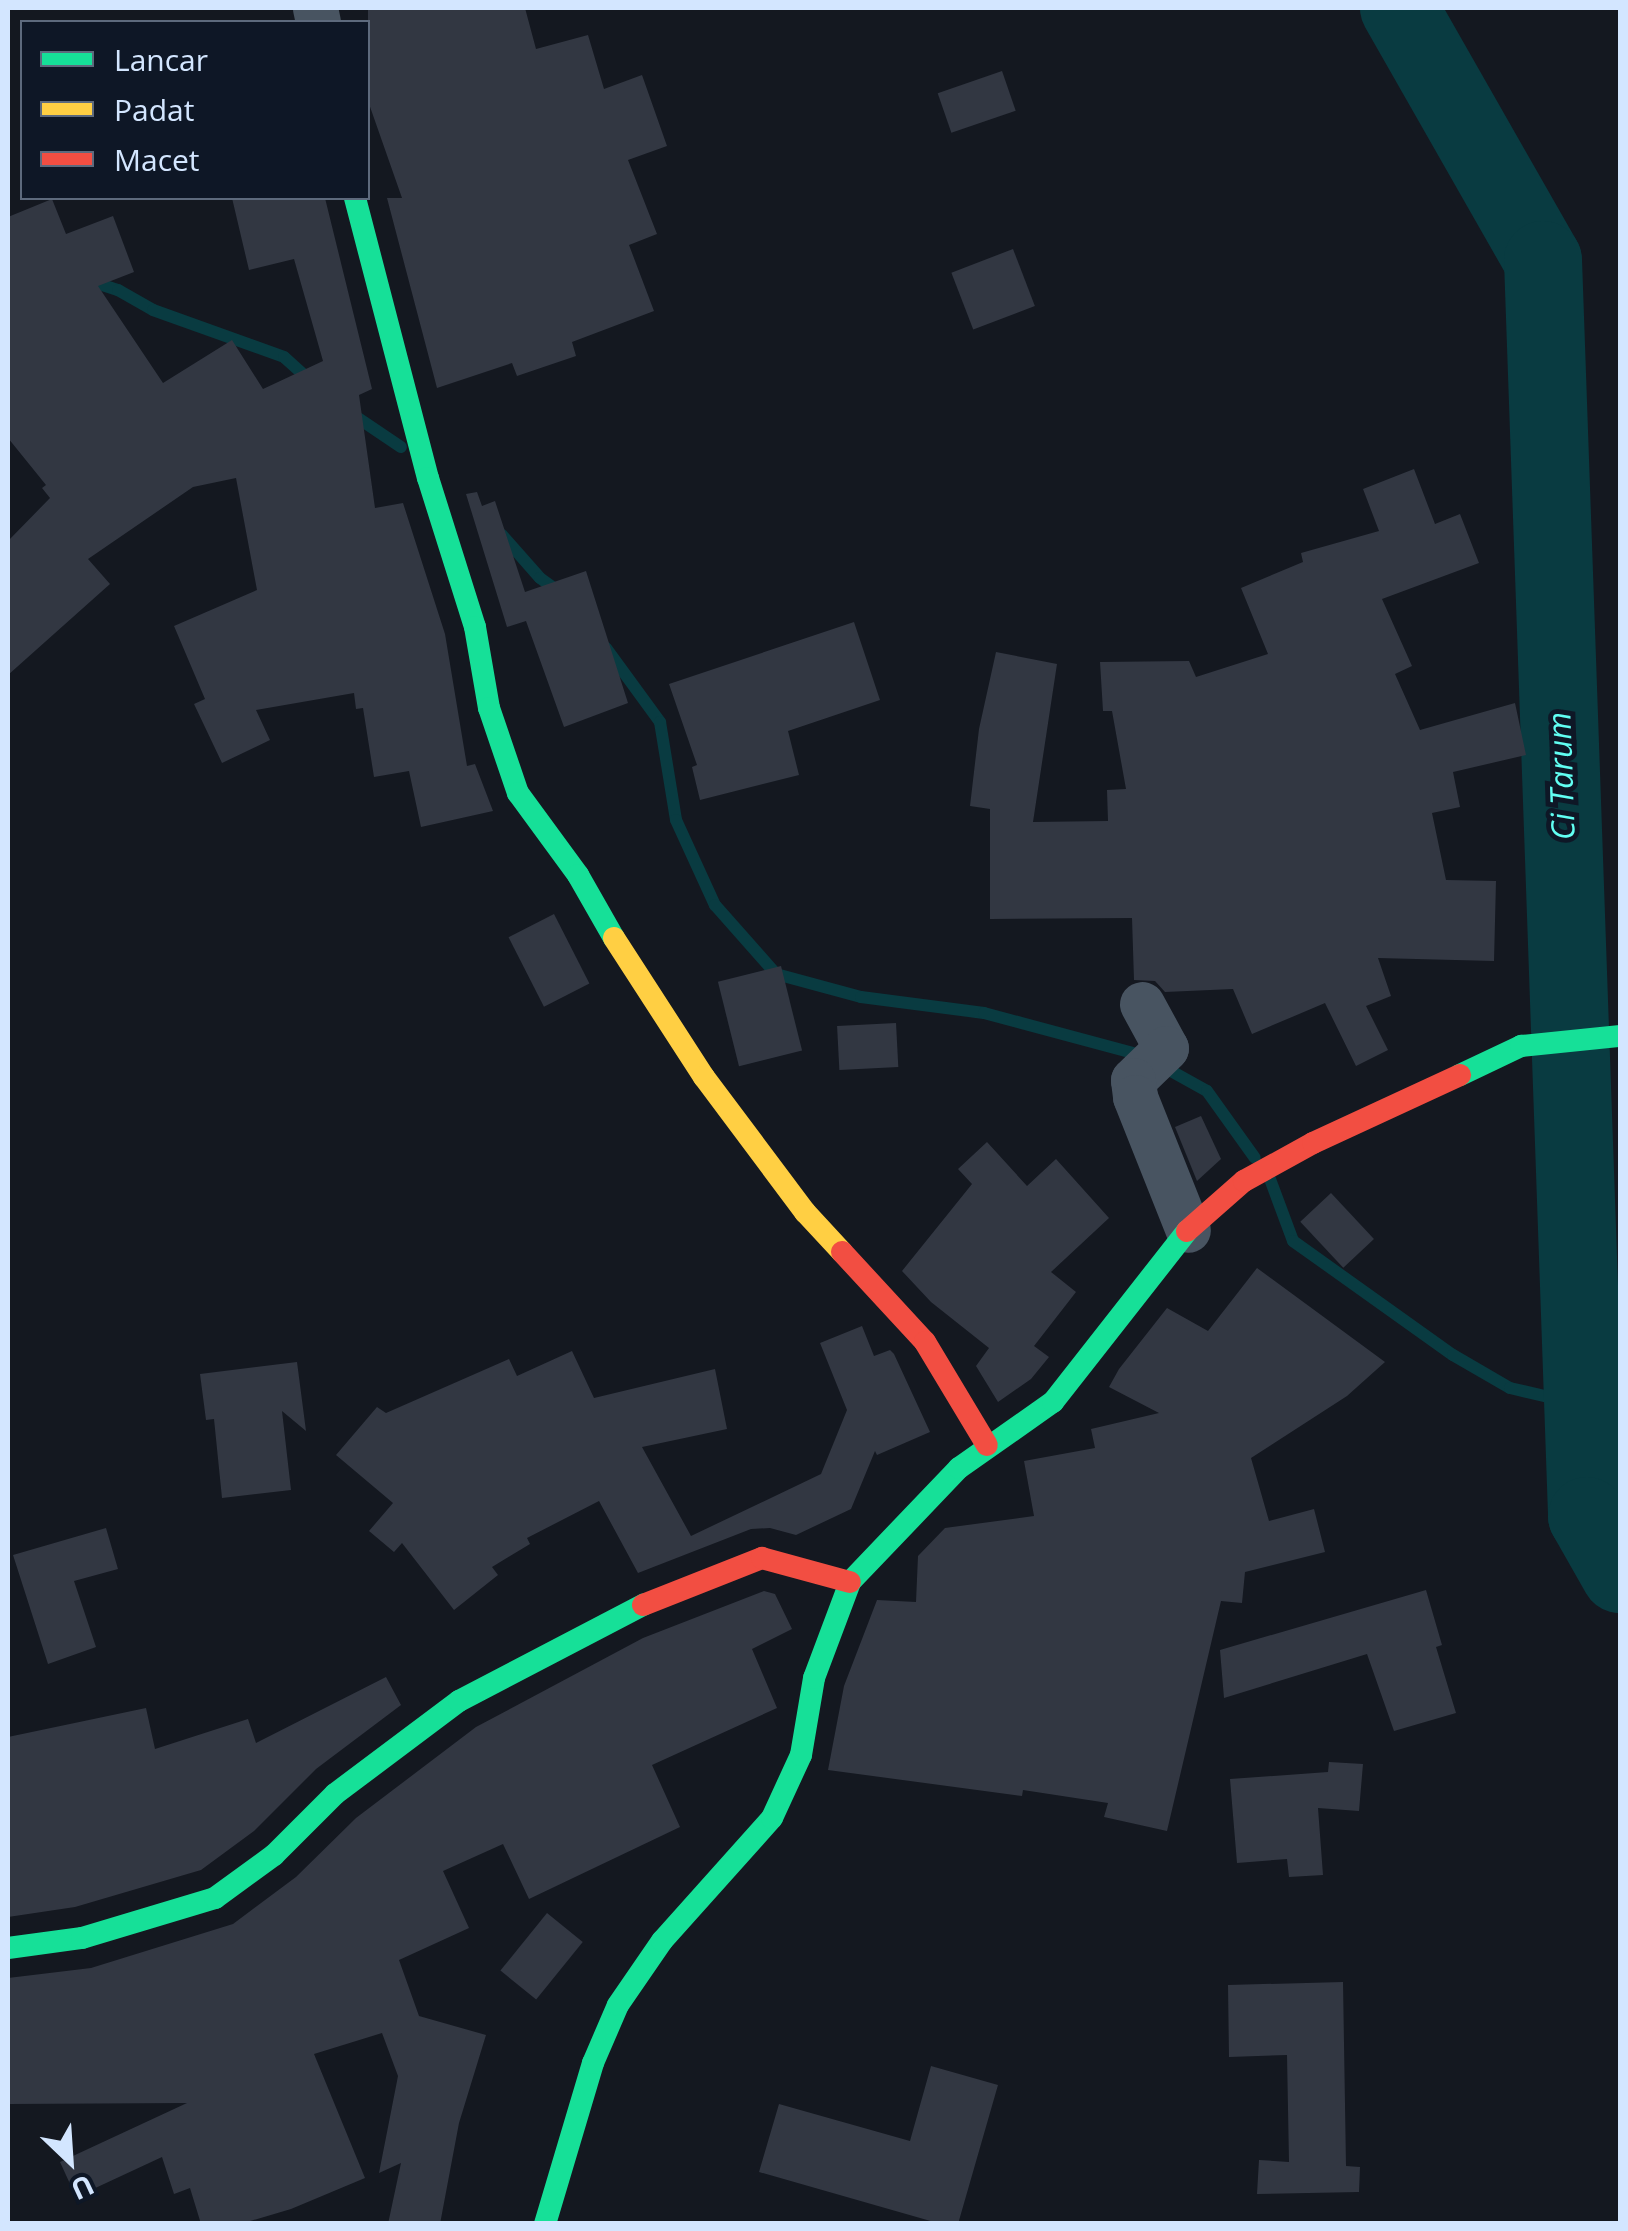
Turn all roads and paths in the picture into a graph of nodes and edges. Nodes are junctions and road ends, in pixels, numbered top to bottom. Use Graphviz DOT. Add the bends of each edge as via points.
graph roads {
  1 [pos="356,200"];
  2 [pos="1142,1004"];
  3 [pos="1620,1036"];
  4 [pos="1188,1230"];
  5 [pos="986,1446"];
  6 [pos="850,1582"];
  7 [pos="8,1948"];
  8 [pos="545,2224"];
  1 -- 5 [label="street" via="518,792 704,1077 805,1212 925,1342"];
  2 -- 4 [label="street" via="1166,1048 1133,1080 1135,1097"];
  3 -- 4 [label="street" via="1521,1046 1296,1152 1244,1181"];
  4 -- 5 [label="street" via="1053,1402"];
  5 -- 6 [label="street"];
  6 -- 7 [label="street" via="762,1558 630,1610 460,1701 335,1794 274,1855 215,1898 82,1938"];
  6 -- 8 [label="street" via="814,1678 801,1755 772,1818 662,1942 618,2005 592,2063"];
}
